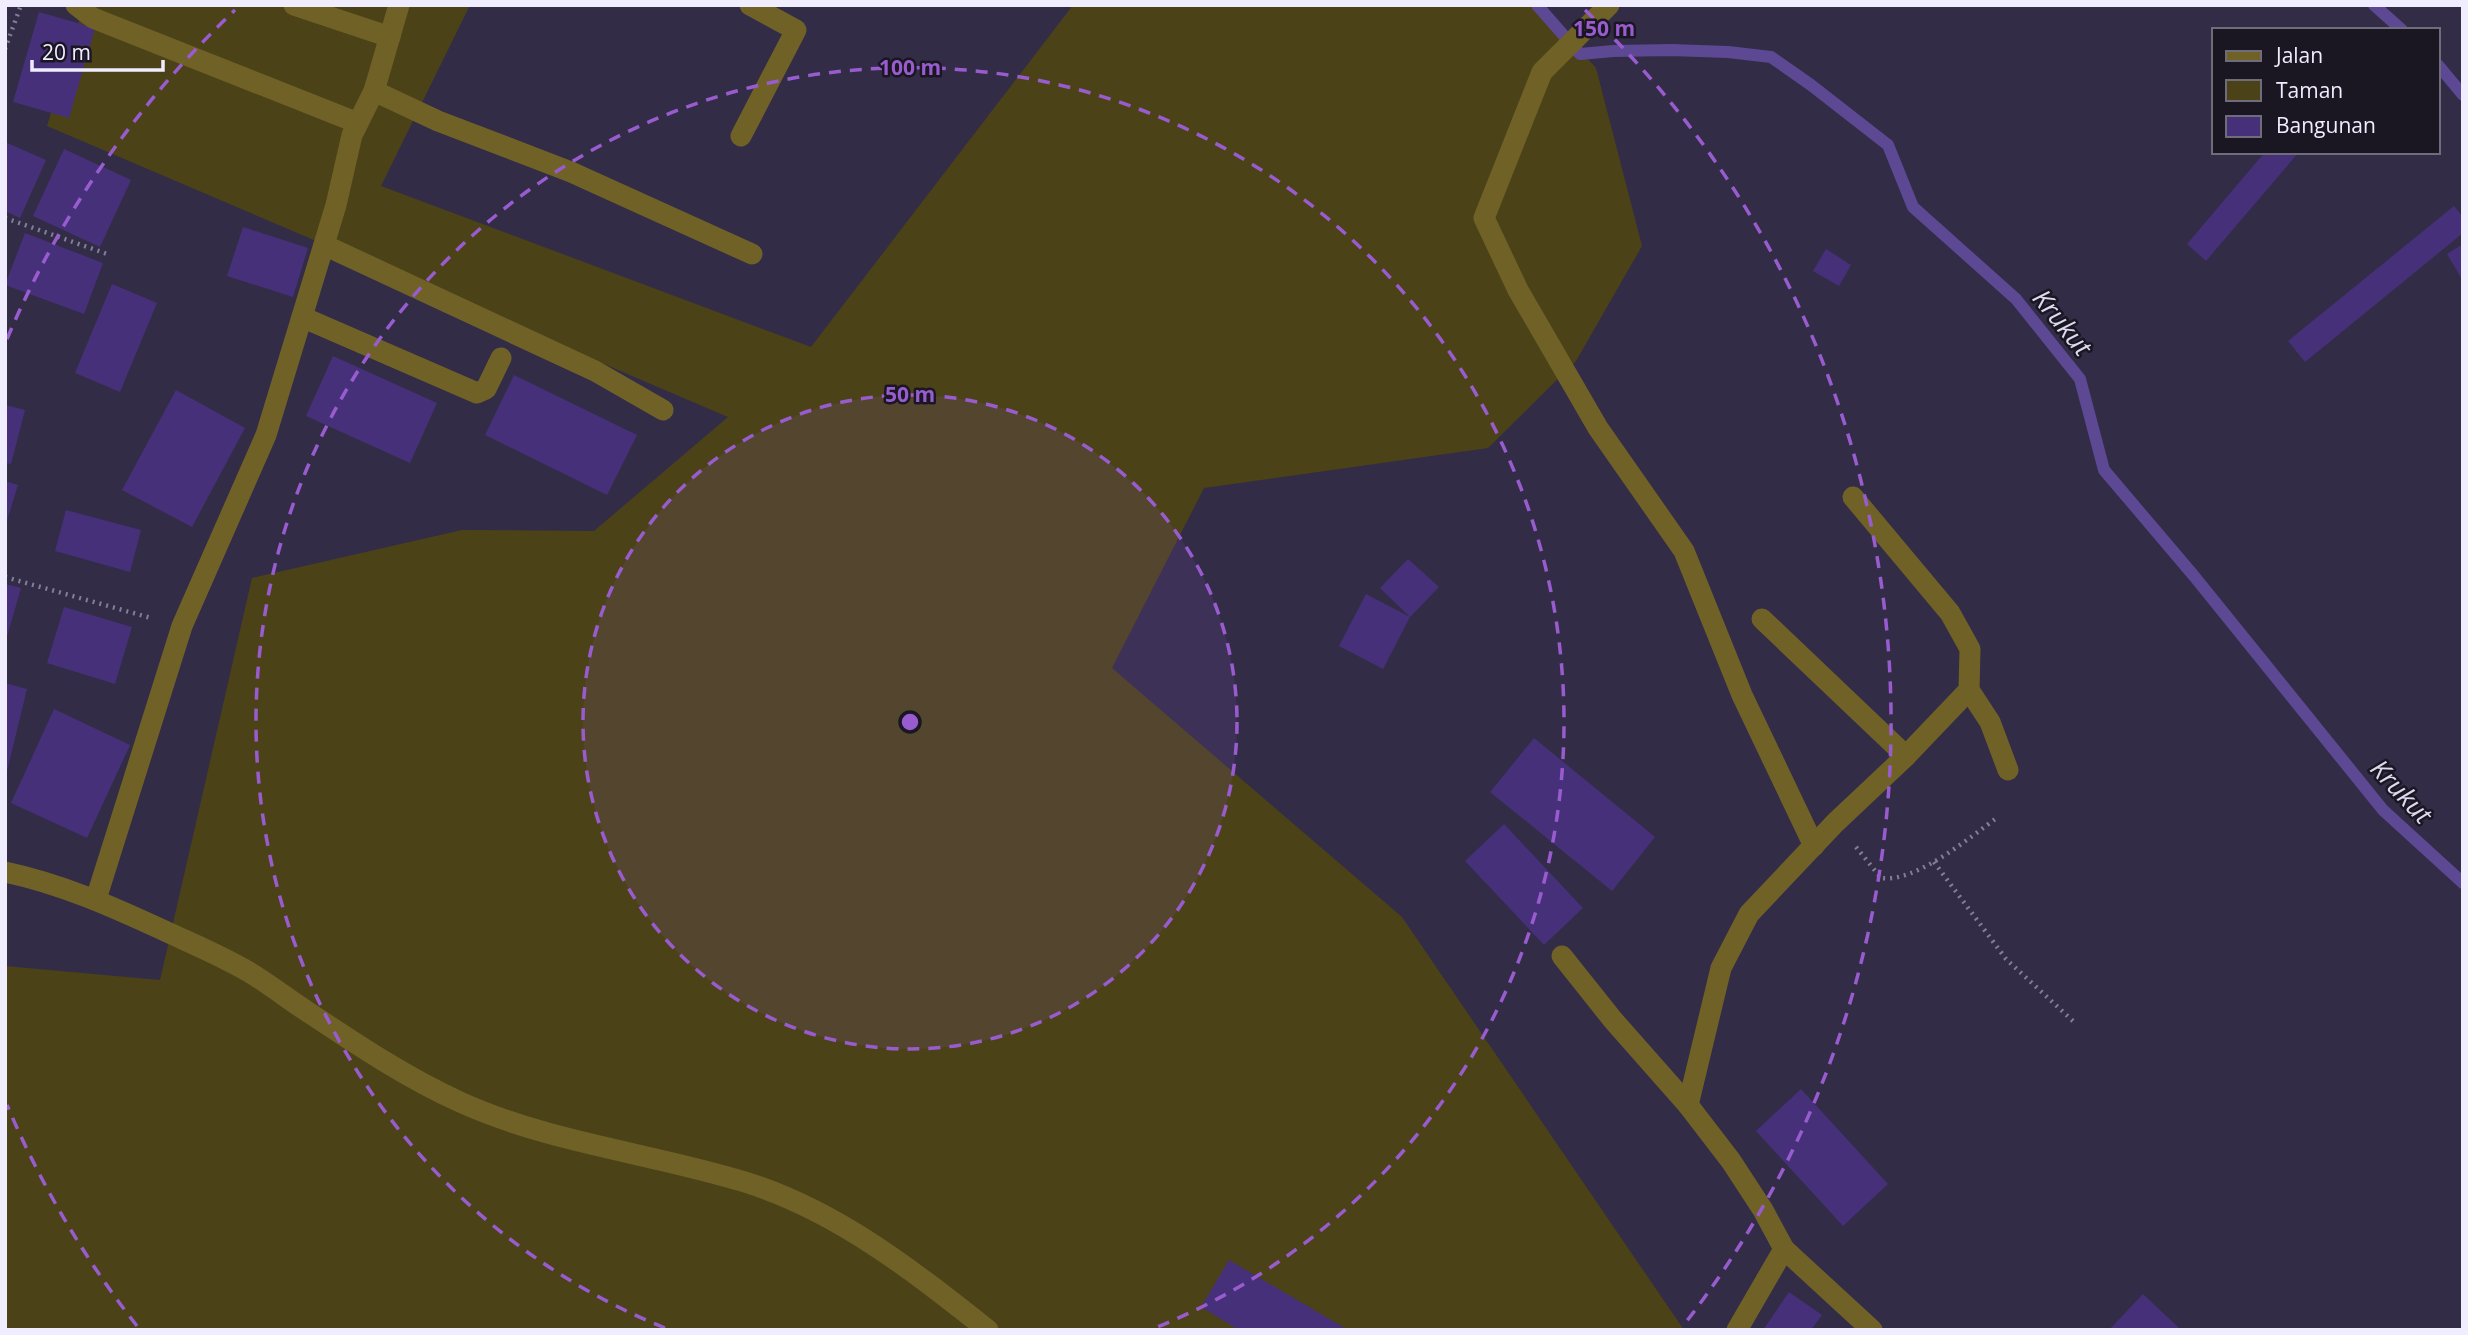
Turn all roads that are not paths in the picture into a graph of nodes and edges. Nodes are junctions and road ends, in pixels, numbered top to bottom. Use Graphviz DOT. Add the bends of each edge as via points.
graph roads {
  1 [pos="76,5"];
  2 [pos="294,5"];
  3 [pos="399,5"];
  4 [pos="750,5"];
  5 [pos="1609,5"];
  6 [pos="390,37"];
  7 [pos="374,90"];
  8 [pos="358,123"];
  9 [pos="741,136"];
  10 [pos="324,245"];
  11 [pos="751,254"];
  12 [pos="302,317"];
  13 [pos="501,358"];
  14 [pos="663,410"];
  15 [pos="1853,497"];
  16 [pos="1762,619"];
  17 [pos="1969,690"];
  18 [pos="1906,756"];
  19 [pos="2008,770"];
  20 [pos="1814,846"];
  21 [pos="5,872"];
  22 [pos="96,900"];
  23 [pos="1562,956"];
  24 [pos="1688,1105"];
  25 [pos="1784,1249"];
  26 [pos="988,1330"];
  27 [pos="1737,1330"];
  28 [pos="1872,1330"];
  1 -- 8 [label="street" via="105,22"];
  2 -- 6 [label="street"];
  3 -- 6 [label="street"];
  4 -- 9 [label="street" via="796,30"];
  5 -- 20 [label="street" via="1542,72 1484,218 1518,290 1598,428 1684,551 1742,695"];
  6 -- 7 [label="street"];
  7 -- 8 [label="street"];
  7 -- 11 [label="street"];
  8 -- 10 [label="street"];
  10 -- 12 [label="street"];
  10 -- 14 [label="street" via="595,371"];
  12 -- 13 [label="street" via="477,393 486,389"];
  12 -- 22 [label="street" via="266,435 182,626"];
  15 -- 17 [label="street" via="1950,613 1970,649"];
  16 -- 18 [label="street"];
  17 -- 18 [label="street"];
  17 -- 19 [label="street" via="1990,722"];
  18 -- 20 [label="street"];
  20 -- 24 [label="street" via="1749,914 1721,968"];
  21 -- 22 [label="street"];
  22 -- 26 [label="street" via="250,972 337,1032 459,1101 544,1132 746,1182 822,1214 899,1261"];
  23 -- 24 [label="street"];
  24 -- 25 [label="street" via="1731,1161"];
  25 -- 27 [label="street"];
  25 -- 28 [label="street"];
}
